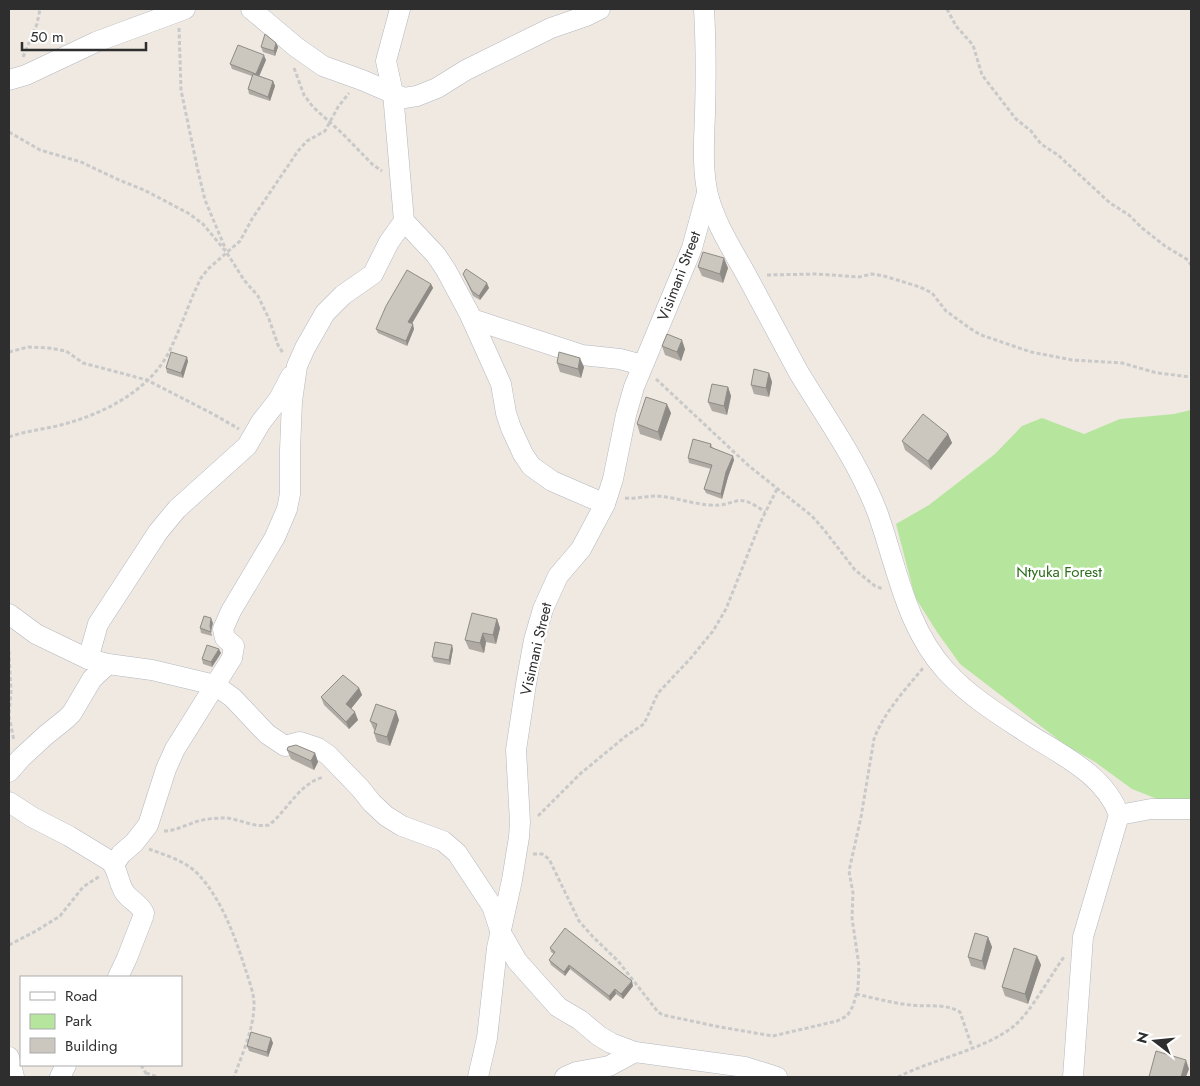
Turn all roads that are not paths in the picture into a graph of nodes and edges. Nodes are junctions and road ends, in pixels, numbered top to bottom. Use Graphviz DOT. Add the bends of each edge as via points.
graph roads {
  1 [pos="251,9"];
  2 [pos="400,9"];
  3 [pos="600,9"];
  4 [pos="704,9"];
  5 [pos="181,10"];
  6 [pos="11,79"];
  7 [pos="394,93"];
  8 [pos="707,191"];
  9 [pos="404,221"];
  10 [pos="472,319"];
  11 [pos="642,365"];
  12 [pos="297,366"];
  13 [pos="606,500"];
  14 [pos="9,614"];
  15 [pos="88,659"];
  16 [pos="108,664"];
  17 [pos="215,685"];
  18 [pos="11,769"];
  19 [pos="9,802"];
  20 [pos="1186,812"];
  21 [pos="1119,816"];
  22 [pos="114,865"];
  23 [pos="501,933"];
  24 [pos="118,976"];
  25 [pos="635,1052"];
  26 [pos="9,1057"];
  27 [pos="14,1077"];
  28 [pos="478,1077"];
  29 [pos="565,1077"];
  30 [pos="777,1077"];
  31 [pos="1073,1077"];
  1 -- 7 [label="street" via="323,66"];
  2 -- 7 [label="street" via="386,61"];
  3 -- 7 [label="street" via="551,28 437,88 404,98"];
  4 -- 8 [label="street"];
  5 -- 6 [label="street"];
  7 -- 9 [label="street"];
  8 -- 11 [label="street, Visimani Street" via="692,248"];
  8 -- 21 [label="street" via="716,220 859,472 877,513 902,594 923,639 944,670 960,685 1097,780 1116,805"];
  9 -- 10 [label="street" via="436,255"];
  9 -- 12 [label="street" via="373,274 343,295 325,313"];
  10 -- 11 [label="street" via="582,356 620,359"];
  10 -- 13 [label="street" via="501,384 511,428 531,466 552,481"];
  11 -- 13 [label="street, Visimani Street" via="626,415"];
  12 -- 15 [label="street" via="279,399 240,454 177,508 158,532 98,624"];
  12 -- 17 [label="street" via="287,509 224,627 224,636 233,644 234,652"];
  13 -- 23 [label="street, Visimani Street" via="582,549 558,576 534,640 516,750 519,837"];
  14 -- 15 [label="street" via="36,634"];
  15 -- 16 [label="street"];
  16 -- 17 [label="street" via="152,670"];
  16 -- 18 [label="street" via="92,679 72,713"];
  17 -- 22 [label="street" via="175,749 152,818"];
  17 -- 23 [label="street" via="234,698 276,741 285,746 300,742 318,748 386,816 402,826 443,841 457,853 492,906"];
  19 -- 22 [label="street" via="89,847"];
  20 -- 21 [label="street" via="1151,810"];
  21 -- 31 [label="street" via="1083,937"];
  22 -- 24 [label="street" via="122,889 144,913"];
  23 -- 25 [label="street" via="517,961 558,1007 610,1043"];
  23 -- 28 [label="street, Visimani Street" via="494,966 487,1038"];
  25 -- 29 [label="street" via="609,1066"];
  25 -- 30 [label="street" via="745,1067"];
  26 -- 27 [label="street"];
}
